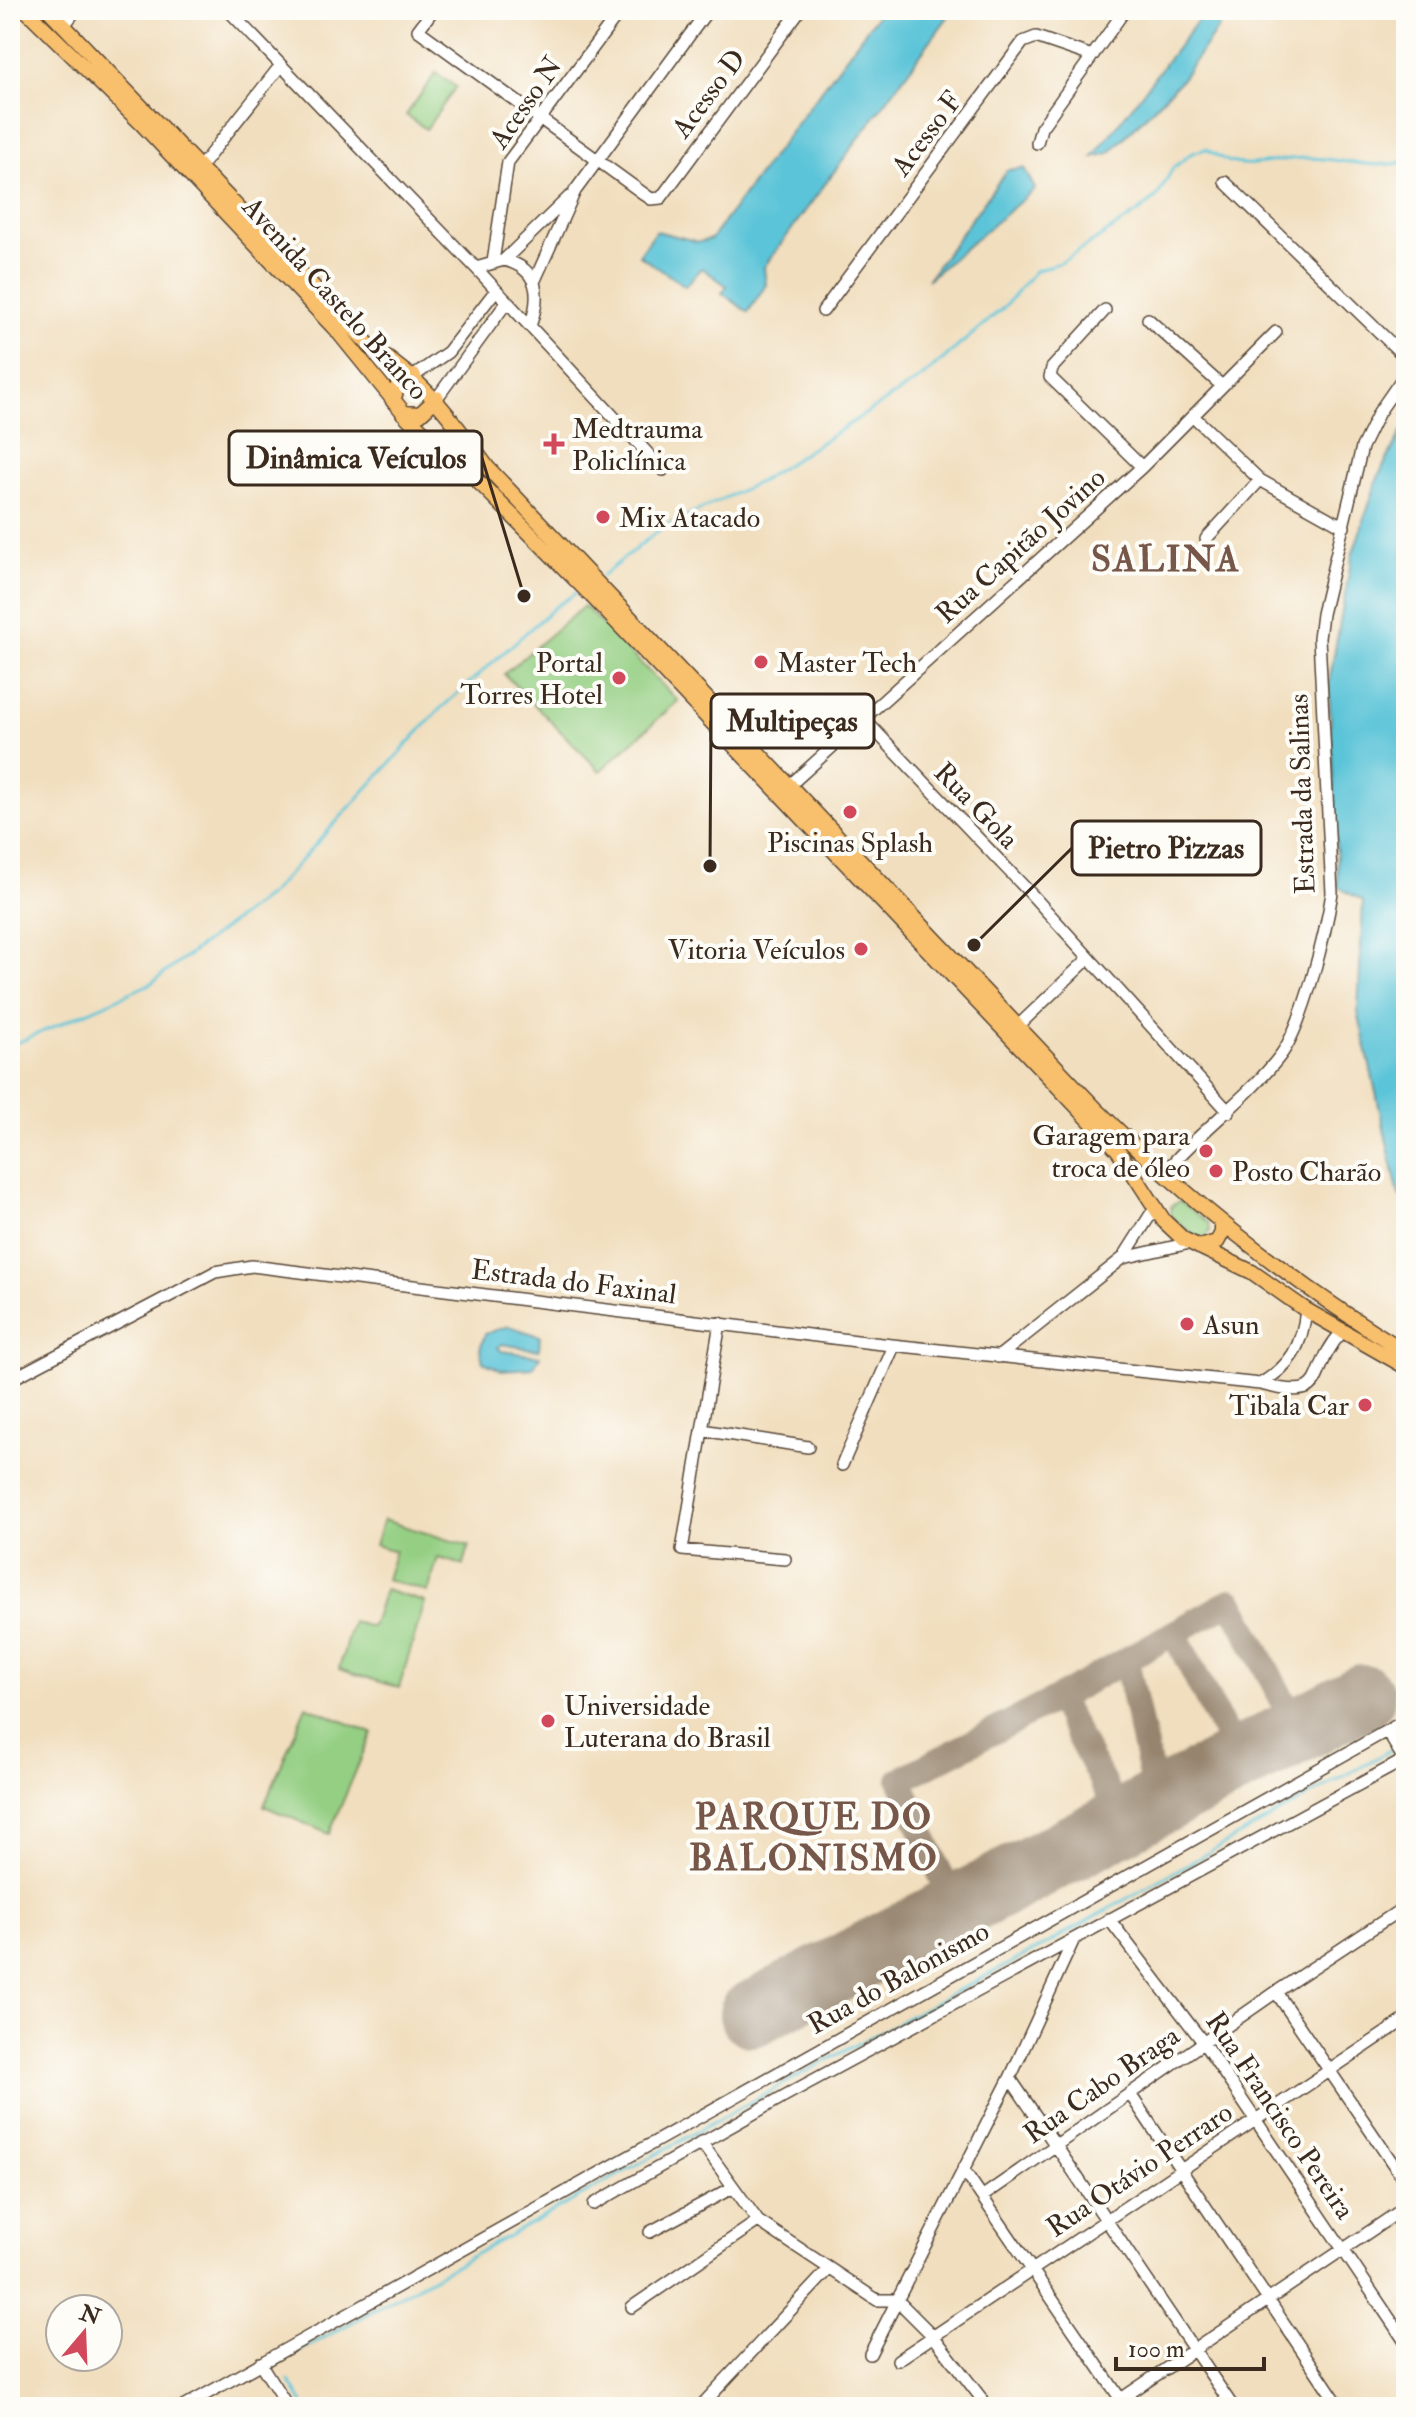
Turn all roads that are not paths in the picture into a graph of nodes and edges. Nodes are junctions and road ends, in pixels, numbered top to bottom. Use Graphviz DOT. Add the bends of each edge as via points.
graph roads {
  1 [pos="26,10"];
  2 [pos="76,10"];
  3 [pos="228,10"];
  4 [pos="433,10"];
  5 [pos="621,10"];
  6 [pos="708,10"];
  7 [pos="800,10"];
  8 [pos="1125,10"];
  9 [pos="54,15"];
  10 [pos="1092,56"];
  11 [pos="281,65"];
  12 [pos="540,120"];
  13 [pos="1037,143"];
  14 [pos="596,161"];
  15 [pos="201,166"];
  16 [pos="1225,182"];
  17 [pos="575,191"];
  18 [pos="498,261"];
  19 [pos="476,268"];
  20 [pos="535,280"];
  21 [pos="496,290"];
  22 [pos="507,302"];
  23 [pos="1105,310"];
  24 [pos="823,311"];
  25 [pos="1148,319"];
  26 [pos="530,326"];
  27 [pos="1276,332"];
  28 [pos="448,352"];
  29 [pos="1406,358"];
  30 [pos="460,362"];
  31 [pos="1406,373"];
  32 [pos="414,376"];
  33 [pos="1222,386"];
  34 [pos="437,398"];
  35 [pos="393,401"];
  36 [pos="403,413"];
  37 [pos="1193,416"];
  38 [pos="1142,467"];
  39 [pos="663,470"];
  40 [pos="1260,480"];
  41 [pos="1344,527"];
  42 [pos="1206,539"];
  43 [pos="864,719"];
  44 [pos="790,785"];
  45 [pos="1089,958"];
  46 [pos="1018,1026"];
  47 [pos="1229,1112"];
  48 [pos="1164,1173"];
  49 [pos="1182,1191"];
  50 [pos="1153,1201"];
  51 [pos="1222,1223"];
  52 [pos="1194,1245"];
  53 [pos="1123,1258"];
  54 [pos="1306,1310"];
  55 [pos="720,1323"];
  56 [pos="1342,1332"];
  57 [pos="894,1346"];
  58 [pos="1406,1352"];
  59 [pos="998,1357"];
  60 [pos="1406,1367"];
  61 [pos="10,1380"];
  62 [pos="1260,1384"];
  63 [pos="702,1430"];
  64 [pos="808,1447"];
  65 [pos="842,1465"];
  66 [pos="785,1559"];
  67 [pos="1406,1720"];
  68 [pos="1390,1735"];
  69 [pos="1404,1760"];
  70 [pos="1406,1906"];
  71 [pos="1109,1919"];
  72 [pos="1074,1939"];
  73 [pos="1276,1992"];
  74 [pos="1406,2019"];
  75 [pos="1203,2042"];
  76 [pos="1330,2070"];
  77 [pos="1010,2078"];
  78 [pos="1130,2094"];
  79 [pos="1255,2121"];
  80 [pos="701,2142"];
  81 [pos="1055,2143"];
  82 [pos="963,2169"];
  83 [pos="1182,2170"];
  84 [pos="1406,2183"];
  85 [pos="732,2188"];
  86 [pos="983,2196"];
  87 [pos="594,2204"];
  88 [pos="1406,2207"];
  89 [pos="1108,2220"];
  90 [pos="758,2221"];
  91 [pos="650,2232"];
  92 [pos="1343,2250"];
  93 [pos="829,2269"];
  94 [pos="1033,2269"];
  95 [pos="897,2300"];
  96 [pos="1269,2300"];
  97 [pos="632,2307"];
  98 [pos="934,2337"];
  99 [pos="1406,2343"];
  100 [pos="1195,2350"];
  101 [pos="870,2354"];
  102 [pos="898,2360"];
  103 [pos="260,2363"];
  104 [pos="1336,2401"];
  105 [pos="1124,2403"];
  106 [pos="183,2407"];
  107 [pos="288,2407"];
  108 [pos="700,2407"];
  109 [pos="988,2407"];
  110 [pos="1109,2407"];
  111 [pos="1233,2407"];
  1 -- 35 [label="main road, Avenida Castelo Branco" via="339,333"];
  2 -- 9 [label="street"];
  3 -- 11 [label="street"];
  4 -- 12 [label="street" via="418,30"];
  5 -- 12 [label="street, Acesso N"];
  6 -- 14 [label="street"];
  7 -- 14 [label="street, Acesso D" via="661,198 651,199"];
  8 -- 10 [label="street"];
  9 -- 15 [label="main road, Avenida Castelo Branco"];
  10 -- 13 [label="street" via="1041,128"];
  10 -- 24 [label="street, Acesso F" via="1036,37 1023,42"];
  11 -- 15 [label="street"];
  11 -- 19 [label="street"];
  12 -- 14 [label="street"];
  12 -- 18 [label="street, Acesso N" via="508,162"];
  14 -- 17 [label="street"];
  15 -- 32 [label="main road, Avenida Castelo Branco" via="370,346"];
  16 -- 29 [label="street"];
  17 -- 18 [label="street"];
  17 -- 20 [label="street"];
  18 -- 19 [label="street"];
  18 -- 20 [label="street" via="526,270"];
  19 -- 21 [label="street"];
  20 -- 26 [label="street" via="538,303"];
  21 -- 22 [label="street"];
  21 -- 28 [label="street"];
  22 -- 26 [label="street"];
  22 -- 30 [label="street"];
  23 -- 38 [label="street" via="1052,368 1050,377"];
  25 -- 33 [label="street"];
  26 -- 39 [label="street"];
  27 -- 33 [label="street, Rua Capitão Jovino"];
  28 -- 30 [label="street"];
  28 -- 32 [label="street"];
  30 -- 34 [label="street"];
  31 -- 41 [label="street, Estrada da Salinas" via="1362,447"];
  32 -- 34 [label="main road, Avenida Castelo Branco"];
  32 -- 35 [label="main road" via="398,385"];
  33 -- 37 [label="street, Rua Capitão Jovino"];
  34 -- 36 [label="main road" via="420,414"];
  34 -- 44 [label="main road, Avenida Castelo Branco" via="487,467"];
  35 -- 36 [label="main road, Avenida Castelo Branco"];
  36 -- 50 [label="main road, Avenida Castelo Branco" via="590,594 1105,1136"];
  37 -- 38 [label="street, Rua Capitão Jovino"];
  37 -- 40 [label="street"];
  38 -- 43 [label="street, Rua Capitão Jovino"];
  40 -- 41 [label="street"];
  40 -- 42 [label="street"];
  41 -- 47 [label="street, Estrada da Salinas" via="1319,638 1332,893 1326,933 1286,1047"];
  43 -- 44 [label="street, Rua Capitão Jovino"];
  43 -- 45 [label="street, Rua Gola"];
  44 -- 46 [label="main road, Avenida Castelo Branco"];
  45 -- 46 [label="street"];
  45 -- 47 [label="street, Rua Gola"];
  46 -- 48 [label="main road, Avenida Castelo Branco"];
  47 -- 48 [label="street, Estrada da Salinas"];
  48 -- 49 [label="main road, Avenida Castelo Branco"];
  48 -- 50 [label="main road"];
  49 -- 50 [label="main road"];
  49 -- 51 [label="main road, Avenida Castelo Branco"];
  50 -- 52 [label="main road, Avenida Castelo Branco" via="1173,1231"];
  50 -- 53 [label="street"];
  51 -- 52 [label="main road" via="1217,1242"];
  51 -- 58 [label="main road, Avenida Castelo Branco" via="1311,1293"];
  52 -- 53 [label="street"];
  52 -- 54 [label="main road, Avenida Castelo Branco" via="1252,1272"];
  53 -- 59 [label="street"];
  54 -- 56 [label="main road, Avenida Castelo Branco"];
  54 -- 62 [label="street" via="1290,1363"];
  55 -- 57 [label="street, Estrada do Faxinal"];
  55 -- 61 [label="street, Estrada do Faxinal" via="252,1266 215,1272"];
  55 -- 63 [label="street"];
  56 -- 60 [label="main road, Avenida Castelo Branco"];
  56 -- 62 [label="street, Estrada do Faxinal" via="1308,1390 1296,1393"];
  57 -- 59 [label="street, Estrada do Faxinal"];
  57 -- 65 [label="street"];
  59 -- 62 [label="street, Estrada do Faxinal"];
  63 -- 64 [label="street"];
  63 -- 66 [label="street" via="682,1550"];
  67 -- 68 [label="street, Rua do Balonismo"];
  68 -- 69 [label="street"];
  68 -- 103 [label="street, Rua do Balonismo"];
  69 -- 71 [label="street, Rua do Balonismo"];
  70 -- 73 [label="street, Rua Cabo Braga"];
  71 -- 72 [label="street, Rua do Balonismo"];
  71 -- 75 [label="street, Rua Francisco Pereira"];
  72 -- 77 [label="street"];
  72 -- 80 [label="street, Rua do Balonismo"];
  73 -- 75 [label="street, Rua Cabo Braga"];
  73 -- 76 [label="street"];
  74 -- 76 [label="street, Rua Otávio Perraro"];
  75 -- 78 [label="street, Rua Cabo Braga"];
  75 -- 79 [label="street, Rua Francisco Pereira"];
  76 -- 79 [label="street, Rua Otávio Perraro"];
  76 -- 84 [label="street"];
  77 -- 81 [label="street"];
  77 -- 82 [label="street"];
  78 -- 81 [label="street, Rua Cabo Braga"];
  78 -- 83 [label="street"];
  79 -- 83 [label="street, Rua Otávio Perraro"];
  79 -- 92 [label="street, Rua Francisco Pereira"];
  80 -- 85 [label="street"];
  80 -- 87 [label="street, Rua do Balonismo"];
  81 -- 86 [label="street, Rua Cabo Braga"];
  81 -- 89 [label="street"];
  82 -- 86 [label="street"];
  82 -- 95 [label="street"];
  83 -- 89 [label="street, Rua Otávio Perraro"];
  83 -- 96 [label="street"];
  85 -- 90 [label="street"];
  85 -- 91 [label="street"];
  86 -- 94 [label="street"];
  88 -- 92 [label="street"];
  89 -- 94 [label="street, Rua Otávio Perraro"];
  89 -- 100 [label="street"];
  90 -- 93 [label="street"];
  90 -- 97 [label="street"];
  92 -- 96 [label="street"];
  92 -- 99 [label="street, Rua Francisco Pereira"];
  93 -- 95 [label="street" via="877,2300"];
  93 -- 108 [label="street"];
  94 -- 98 [label="street, Rua Otávio Perraro"];
  94 -- 105 [label="street"];
  95 -- 98 [label="street"];
  95 -- 101 [label="street"];
  96 -- 100 [label="street"];
  96 -- 104 [label="street"];
  98 -- 102 [label="street, Rua Otávio Perraro"];
  98 -- 109 [label="street"];
  100 -- 105 [label="street"];
  100 -- 111 [label="street"];
  103 -- 106 [label="street, Rua do Balonismo"];
  103 -- 107 [label="street"];
  105 -- 110 [label="street"];
}
